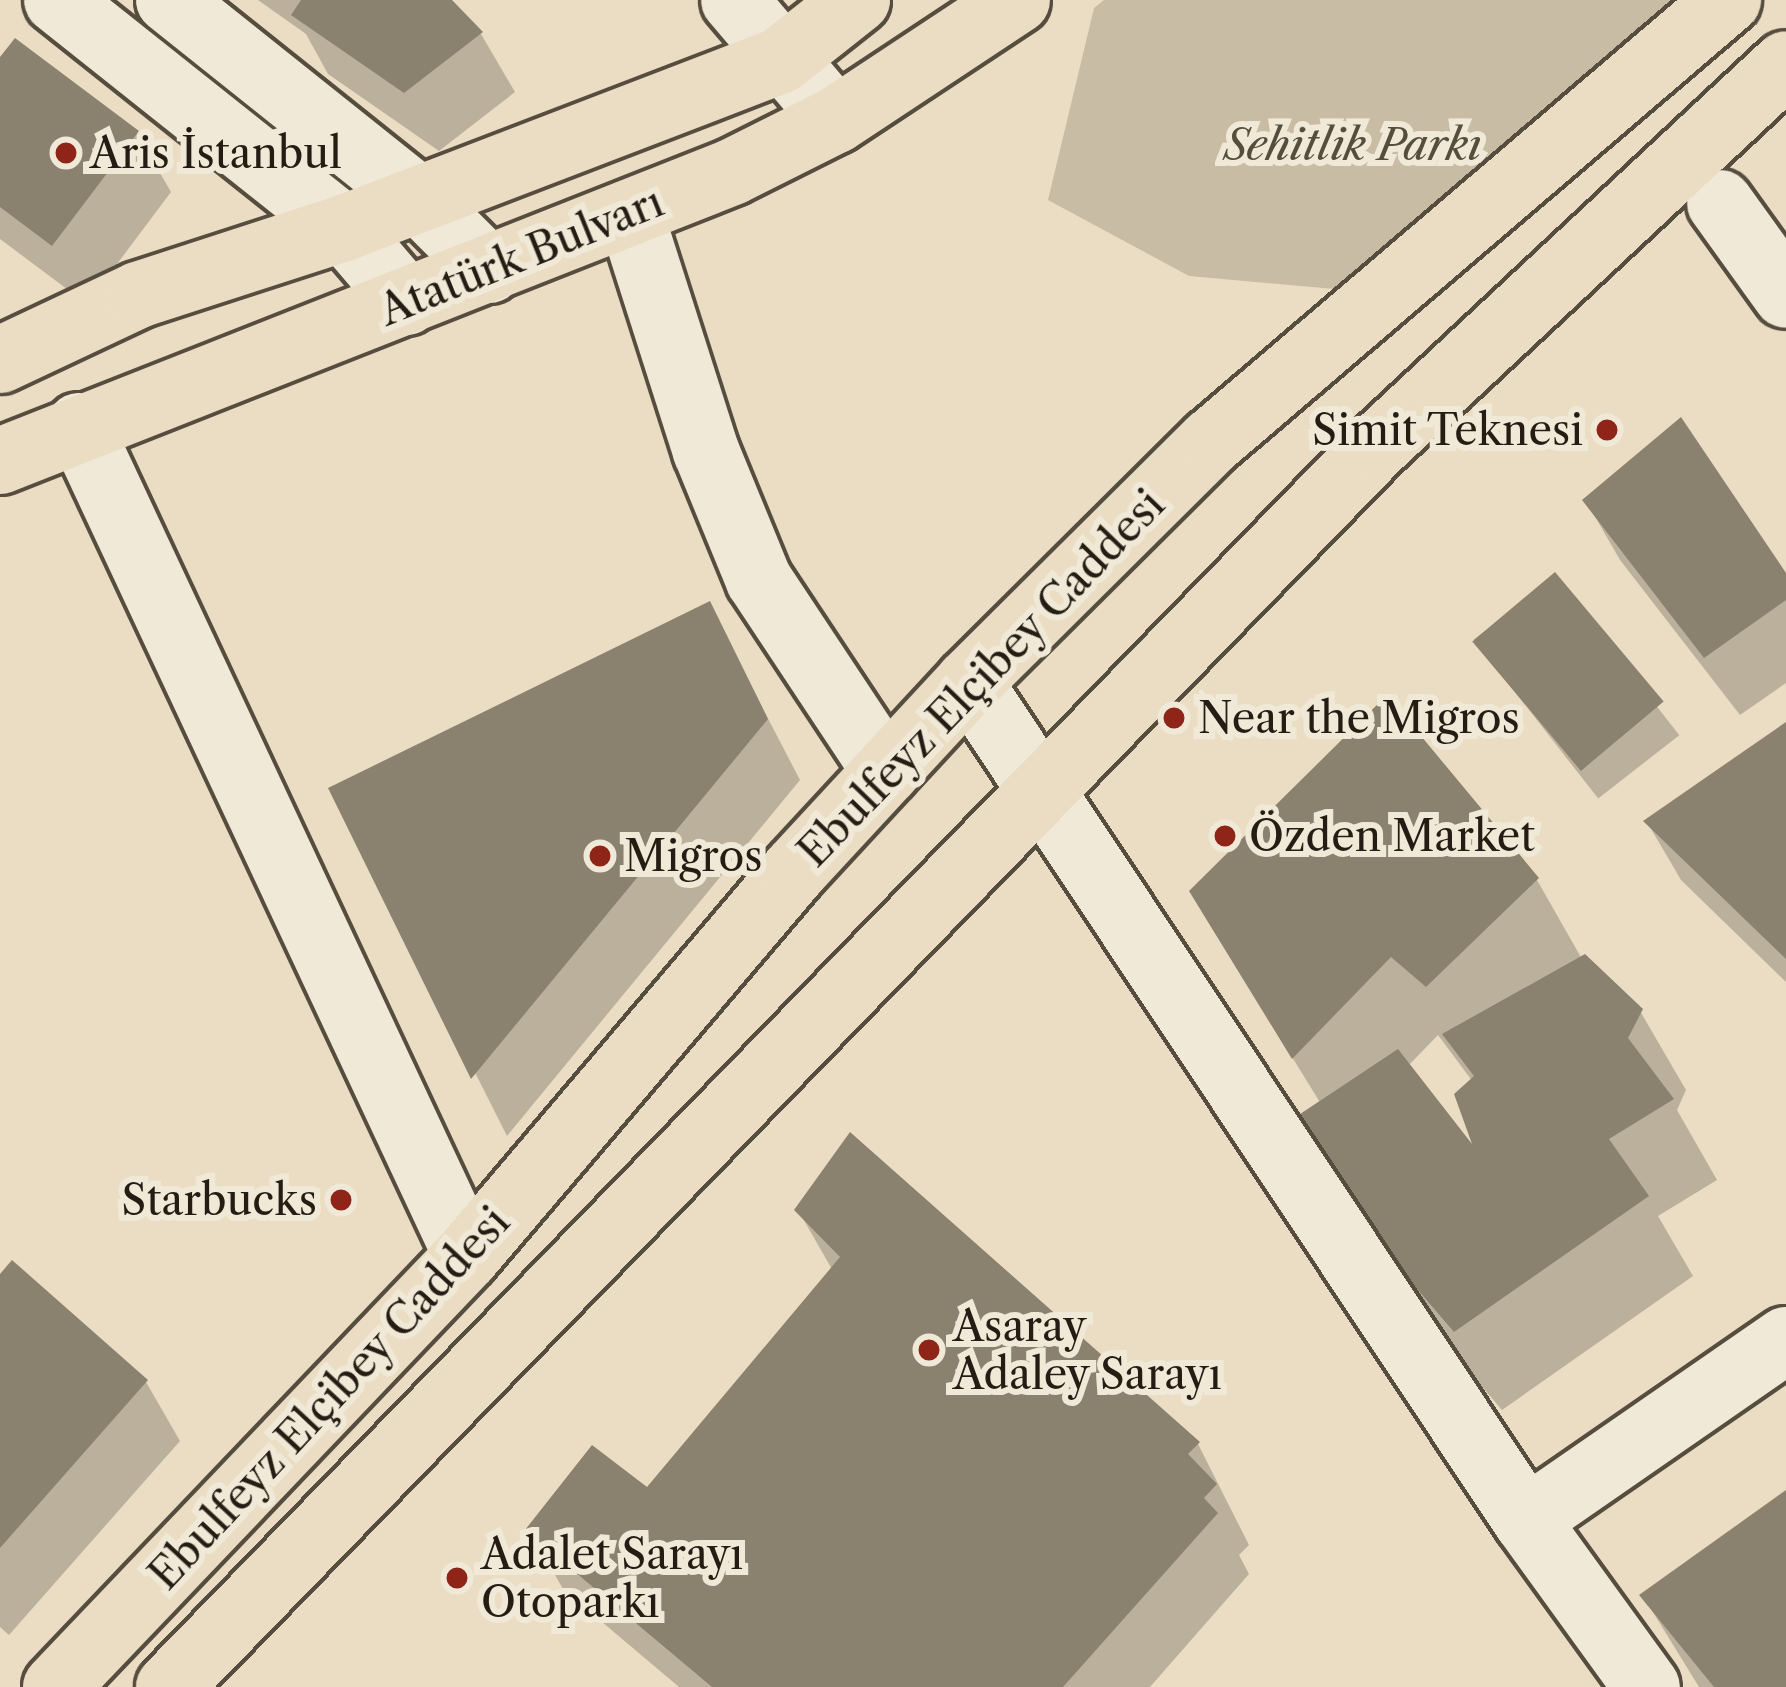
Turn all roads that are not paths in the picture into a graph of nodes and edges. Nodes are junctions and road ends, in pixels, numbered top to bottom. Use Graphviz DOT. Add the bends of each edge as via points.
graph roads {
  1 [pos="57,0"];
  2 [pos="170,0"];
  3 [pos="857,0"];
  4 [pos="1017,0"];
  5 [pos="1728,0"];
  6 [pos="738,2"];
  7 [pos="781,59"];
  8 [pos="1786,64"];
  9 [pos="836,120"];
  10 [pos="417,198"];
  11 [pos="1720,203"];
  12 [pos="630,213"];
  13 [pos="344,228"];
  14 [pos="489,270"];
  15 [pos="1786,295"];
  16 [pos="407,302"];
  17 [pos="0,360"];
  18 [pos="79,427"];
  19 [pos="0,461"];
  20 [pos="969,682"];
  21 [pos="886,772"];
  22 [pos="1035,789"];
  23 [pos="466,1256"];
  24 [pos="1786,1340"];
  25 [pos="1526,1520"];
  26 [pos="56,1687"];
  27 [pos="169,1687"];
  28 [pos="1647,1687"];
  1 -- 13 [label="street"];
  2 -- 10 [label="street"];
  3 -- 7 [label="main road, Atatürk Bulvarı"];
  4 -- 9 [label="main road, Atatürk Bulvarı"];
  5 -- 20 [label="main road, Ebulfeyz Elçibey Caddesi" via="1212,441"];
  6 -- 7 [label="street"];
  7 -- 9 [label="street"];
  7 -- 10 [label="main road, Atatürk Bulvarı"];
  8 -- 22 [label="main road, Ebulfeyz Elçibey Caddesi" via="1375,448"];
  9 -- 12 [label="main road, Atatürk Bulvarı"];
  10 -- 13 [label="main road, Atatürk Bulvarı"];
  10 -- 14 [label="street"];
  11 -- 15 [label="street"];
  12 -- 14 [label="main road, Atatürk Bulvarı"];
  12 -- 21 [label="street" via="706,451 759,580"];
  13 -- 16 [label="street"];
  13 -- 17 [label="main road, Atatürk Bulvarı" via="138,295"];
  14 -- 16 [label="main road, Atatürk Bulvarı"];
  16 -- 18 [label="main road, Atatürk Bulvarı"];
  18 -- 19 [label="main road, Atatürk Bulvarı"];
  18 -- 23 [label="street"];
  20 -- 21 [label="main road, Ebulfeyz Elçibey Caddesi"];
  20 -- 22 [label="street"];
  21 -- 23 [label="main road, Ebulfeyz Elçibey Caddesi"];
  22 -- 25 [label="street"];
  22 -- 27 [label="main road, Ebulfeyz Elçibey Caddesi"];
  23 -- 26 [label="main road, Ebulfeyz Elçibey Caddesi"];
  24 -- 25 [label="street"];
  25 -- 28 [label="street"];
}
